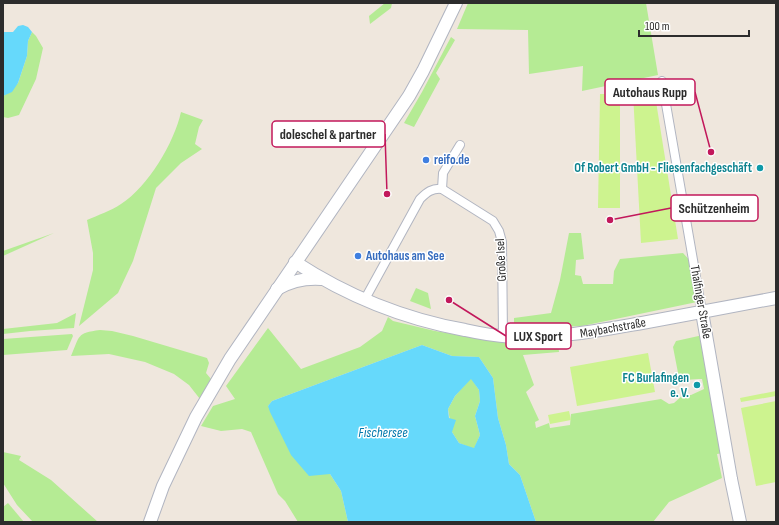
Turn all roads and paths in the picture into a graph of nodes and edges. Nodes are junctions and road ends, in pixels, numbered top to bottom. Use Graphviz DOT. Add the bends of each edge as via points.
graph roads {
  1 [pos="456,3"];
  2 [pos="662,81"];
  3 [pos="460,145"];
  4 [pos="442,189"];
  5 [pos="295,262"];
  6 [pos="322,279"];
  7 [pos="276,290"];
  8 [pos="776,298"];
  9 [pos="365,299"];
  10 [pos="702,312"];
  11 [pos="503,336"];
  12 [pos="150,522"];
  13 [pos="740,522"];
  1 -- 5 [label="street" via="409,96"];
  2 -- 10 [label="street, Thalfinger Straße"];
  3 -- 4 [label="street" via="443,173"];
  4 -- 9 [label="street" via="432,190 420,199"];
  4 -- 11 [label="street, Große Isel" via="492,221 499,231 502,242"];
  5 -- 6 [label="street, Maybachstraße"];
  5 -- 7 [label="street"];
  6 -- 7 [label="street" via="299,280"];
  6 -- 9 [label="street, Maybachstraße"];
  7 -- 12 [label="street" via="230,359 196,417 163,486"];
  8 -- 10 [label="street, Maybachstraße"];
  9 -- 11 [label="street, Maybachstraße" via="418,320"];
  10 -- 11 [label="street, Maybachstraße" via="567,335"];
  10 -- 13 [label="street, Thalfinger Straße"];
}
